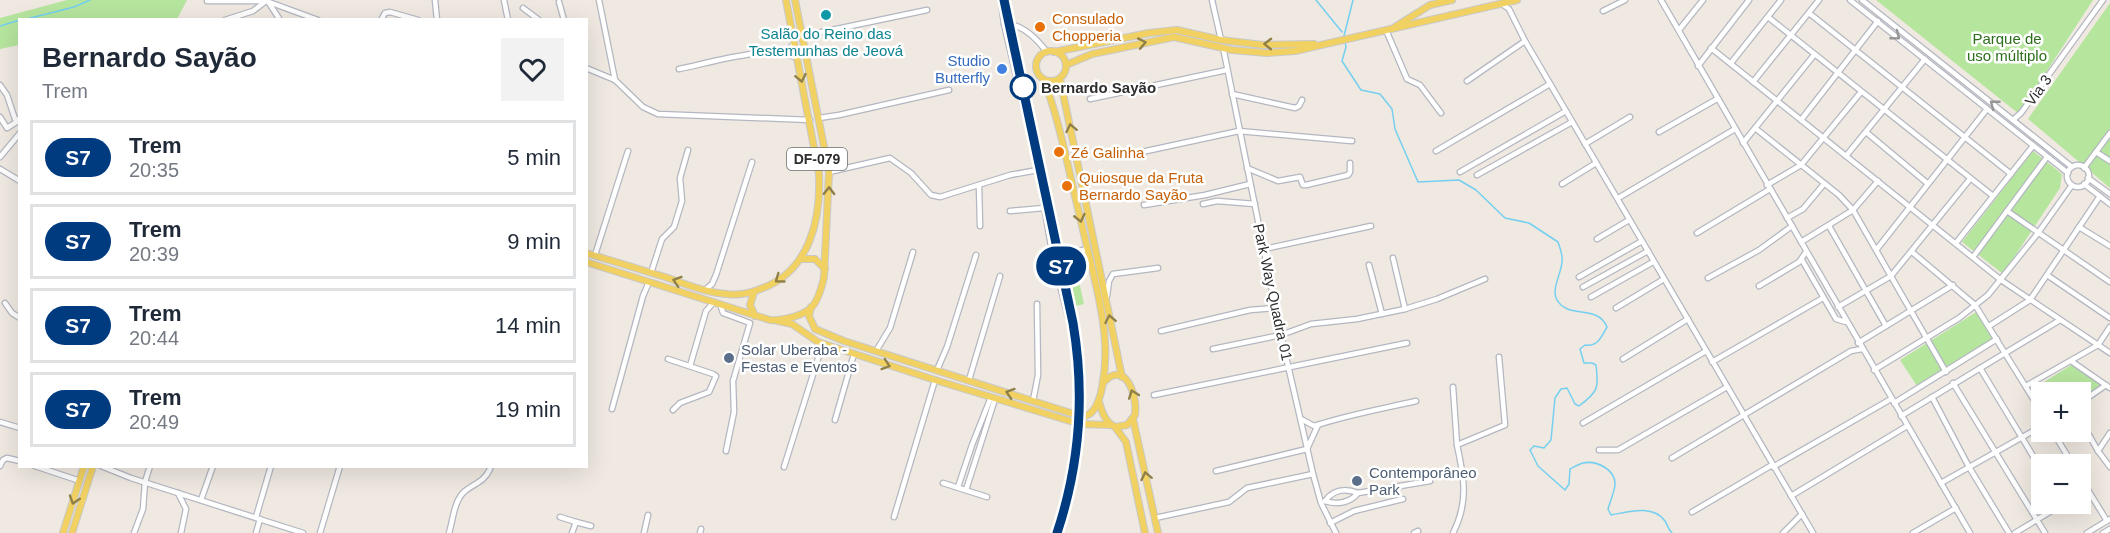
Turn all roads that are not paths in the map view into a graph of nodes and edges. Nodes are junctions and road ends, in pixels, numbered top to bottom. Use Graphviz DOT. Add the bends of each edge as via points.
graph roads {
  1 [pos="435,0"];
  2 [pos="504,0"];
  3 [pos="599,0"];
  4 [pos="786,0"];
  5 [pos="793,0"];
  6 [pos="1212,0"];
  7 [pos="1452,0"];
  8 [pos="1517,0"];
  9 [pos="1625,0"];
  10 [pos="1661,0"];
  11 [pos="1703,0"];
  12 [pos="1748,0"];
  13 [pos="1782,0"];
  14 [pos="1820,0"];
  15 [pos="1850,0"];
  16 [pos="1862,0"];
  17 [pos="2103,0"];
  18 [pos="207,1"];
  19 [pos="1001,1"];
  20 [pos="268,2"];
  21 [pos="559,2"];
  22 [pos="1431,3"];
  23 [pos="1509,6"];
  24 [pos="523,8"];
  25 [pos="927,10"];
  26 [pos="1603,11"];
  27 [pos="1809,13"];
  28 [pos="1768,17"];
  29 [pos="231,18"];
  30 [pos="278,18"];
  31 [pos="312,18"];
  32 [pos="382,18"];
  33 [pos="411,18"];
  34 [pos="438,18"];
  35 [pos="508,18"];
  36 [pos="536,18"];
  37 [pos="563,18"];
  38 [pos="1436,19"];
  39 [pos="1878,21"];
  40 [pos="1004,24"];
  41 [pos="1389,29"];
  42 [pos="1678,30"];
  43 [pos="803,36"];
  44 [pos="1791,36"];
  45 [pos="1221,40"];
  46 [pos="1525,41"];
  47 [pos="794,43"];
  48 [pos="1326,43"];
  49 [pos="1223,47"];
  50 [pos="1711,48"];
  51 [pos="1855,51"];
  52 [pos="1050,52"];
  53 [pos="779,54"];
  54 [pos="1814,55"];
  55 [pos="797,58"];
  56 [pos="1924,59"];
  57 [pos="1731,63"];
  58 [pos="1066,65"];
  59 [pos="1698,66"];
  60 [pos="588,69"];
  61 [pos="679,69"];
  62 [pos="1227,70"];
  63 [pos="1837,73"];
  64 [pos="1060,79"];
  65 [pos="615,80"];
  66 [pos="1044,80"];
  67 [pos="1962,80"];
  68 [pos="1467,81"];
  69 [pos="1753,82"];
  70 [pos="1550,84"];
  71 [pos="0,85"];
  72 [pos="1958,85"];
  73 [pos="1902,87"];
  74 [pos="949,90"];
  75 [pos="1861,92"];
  76 [pos="1232,94"];
  77 [pos="1090,99"];
  78 [pos="1717,99"];
  79 [pos="1302,100"];
  80 [pos="1776,101"];
  81 [pos="1987,109"];
  82 [pos="1884,110"];
  83 [pos="1566,111"];
  84 [pos="1442,113"];
  85 [pos="0,117"];
  86 [pos="1630,117"];
  87 [pos="819,118"];
  88 [pos="18,119"];
  89 [pos="810,120"];
  90 [pos="1800,120"];
  91 [pos="2013,120"];
  92 [pos="18,121"];
  93 [pos="1572,122"];
  94 [pos="1755,128"];
  95 [pos="1735,129"];
  96 [pos="1239,131"];
  97 [pos="1659,132"];
  98 [pos="1866,132"];
  99 [pos="2110,133"];
  100 [pos="18,135"];
  101 [pos="1965,137"];
  102 [pos="1823,138"];
  103 [pos="1352,141"];
  104 [pos="1743,143"];
  105 [pos="1585,144"];
  106 [pos="2033,146"];
  107 [pos="688,150"];
  108 [pos="628,151"];
  109 [pos="1436,151"];
  110 [pos="2096,152"];
  111 [pos="1137,153"];
  112 [pos="1846,156"];
  113 [pos="0,157"];
  114 [pos="2047,157"];
  115 [pos="1946,160"];
  116 [pos="2110,161"];
  117 [pos="752,162"];
  118 [pos="1350,163"];
  119 [pos="1596,163"];
  120 [pos="1801,165"];
  121 [pos="2072,167"];
  122 [pos="1247,168"];
  123 [pos="2084,168"];
  124 [pos="0,169"];
  125 [pos="1038,170"];
  126 [pos="829,172"];
  127 [pos="1460,172"];
  128 [pos="2068,173"];
  129 [pos="2011,174"];
  130 [pos="1477,176"];
  131 [pos="2088,178"];
  132 [pos="1970,179"];
  133 [pos="18,180"];
  134 [pos="1878,181"];
  135 [pos="1927,183"];
  136 [pos="1250,184"];
  137 [pos="1562,184"];
  138 [pos="1824,184"];
  139 [pos="2084,184"];
  140 [pos="2072,185"];
  141 [pos="979,186"];
  142 [pos="1769,187"];
  143 [pos="2110,194"];
  144 [pos="1993,196"];
  145 [pos="2100,196"];
  146 [pos="1620,197"];
  147 [pos="1203,204"];
  148 [pos="1255,204"];
  149 [pos="2110,204"];
  150 [pos="1144,206"];
  151 [pos="1909,206"];
  152 [pos="1044,208"];
  153 [pos="1853,210"];
  154 [pos="1010,211"];
  155 [pos="2007,211"];
  156 [pos="1787,218"];
  157 [pos="1629,220"];
  158 [pos="1933,224"];
  159 [pos="980,226"];
  160 [pos="1371,226"];
  161 [pos="1792,226"];
  162 [pos="1828,226"];
  163 [pos="2079,227"];
  164 [pos="1697,233"];
  165 [pos="2038,233"];
  166 [pos="1597,240"];
  167 [pos="1642,241"];
  168 [pos="1801,242"];
  169 [pos="1956,243"];
  170 [pos="2110,246"];
  171 [pos="1087,249"];
  172 [pos="1264,249"];
  173 [pos="1877,249"];
  174 [pos="1648,251"];
  175 [pos="2063,251"];
  176 [pos="913,252"];
  177 [pos="1806,252"];
  178 [pos="1912,252"];
  179 [pos="588,253"];
  180 [pos="595,255"];
  181 [pos="976,255"];
  182 [pos="1973,257"];
  183 [pos="1053,258"];
  184 [pos="1393,258"];
  185 [pos="801,259"];
  186 [pos="1802,260"];
  187 [pos="1653,262"];
  188 [pos="588,263"];
  189 [pos="1369,265"];
  190 [pos="1158,268"];
  191 [pos="825,270"];
  192 [pos="651,273"];
  193 [pos="2047,275"];
  194 [pos="1000,276"];
  195 [pos="1891,276"];
  196 [pos="1579,277"];
  197 [pos="1708,278"];
  198 [pos="1485,279"];
  199 [pos="1664,279"];
  200 [pos="2001,280"];
  201 [pos="649,282"];
  202 [pos="2110,282"];
  203 [pos="712,283"];
  204 [pos="1953,285"];
  205 [pos="1583,286"];
  206 [pos="1759,286"];
  207 [pos="706,289"];
  208 [pos="1866,291"];
  209 [pos="754,292"];
  210 [pos="721,294"];
  211 [pos="698,297"];
  212 [pos="1590,297"];
  213 [pos="1823,298"];
  214 [pos="1107,300"];
  215 [pos="2030,300"];
  216 [pos="4,303"];
  217 [pos="717,303"];
  218 [pos="1037,304"];
  219 [pos="1975,305"];
  220 [pos="811,307"];
  221 [pos="1838,307"];
  222 [pos="1276,308"];
  223 [pos="1616,308"];
  224 [pos="1405,309"];
  225 [pos="706,311"];
  226 [pos="1912,311"];
  227 [pos="1382,314"];
  228 [pos="755,316"];
  229 [pos="18,317"];
  230 [pos="1068,317"];
  231 [pos="2110,318"];
  232 [pos="1688,319"];
  233 [pos="2060,320"];
  234 [pos="775,321"];
  235 [pos="1846,322"];
  236 [pos="1886,326"];
  237 [pos="1989,326"];
  238 [pos="2110,327"];
  239 [pos="1161,332"];
  240 [pos="1281,335"];
  241 [pos="1926,338"];
  242 [pos="1997,339"];
  243 [pos="1858,341"];
  244 [pos="1407,343"];
  245 [pos="822,345"];
  246 [pos="2098,345"];
  247 [pos="1214,349"];
  248 [pos="1862,349"];
  249 [pos="876,351"];
  250 [pos="1706,351"];
  251 [pos="1851,351"];
  252 [pos="2004,352"];
  253 [pos="2110,353"];
  254 [pos="854,354"];
  255 [pos="1498,357"];
  256 [pos="668,358"];
  257 [pos="1623,359"];
  258 [pos="2071,361"];
  259 [pos="1712,362"];
  260 [pos="690,366"];
  261 [pos="1288,367"];
  262 [pos="1980,368"];
  263 [pos="937,370"];
  264 [pos="1874,370"];
  265 [pos="1946,372"];
  266 [pos="1122,377"];
  267 [pos="935,380"];
  268 [pos="969,380"];
  269 [pos="1102,383"];
  270 [pos="1953,383"];
  271 [pos="2026,386"];
  272 [pos="2108,386"];
  273 [pos="1453,387"];
  274 [pos="1727,387"];
  275 [pos="2031,394"];
  276 [pos="1154,395"];
  277 [pos="2091,396"];
  278 [pos="1932,397"];
  279 [pos="993,398"];
  280 [pos="1033,401"];
  281 [pos="1098,401"];
  282 [pos="1416,401"];
  283 [pos="1892,401"];
  284 [pos="612,409"];
  285 [pos="673,410"];
  286 [pos="1743,415"];
  287 [pos="1901,416"];
  288 [pos="982,417"];
  289 [pos="1133,419"];
  290 [pos="1300,419"];
  291 [pos="835,420"];
  292 [pos="988,420"];
  293 [pos="0,422"];
  294 [pos="1583,423"];
  295 [pos="1318,424"];
  296 [pos="1113,426"];
  297 [pos="1908,426"];
  298 [pos="18,427"];
  299 [pos="2031,432"];
  300 [pos="2110,433"];
  301 [pos="2022,436"];
  302 [pos="2091,438"];
  303 [pos="1457,445"];
  304 [pos="972,446"];
  305 [pos="980,448"];
  306 [pos="1307,449"];
  307 [pos="1599,450"];
  308 [pos="726,451"];
  309 [pos="2098,451"];
  310 [pos="1996,453"];
  311 [pos="2032,454"];
  312 [pos="1671,458"];
  313 [pos="18,461"];
  314 [pos="0,466"];
  315 [pos="1773,466"];
  316 [pos="784,467"];
  317 [pos="1970,467"];
  318 [pos="2110,467"];
  319 [pos="41,468"];
  320 [pos="83,468"];
  321 [pos="103,468"];
  322 [pos="149,468"];
  323 [pos="212,468"];
  324 [pos="270,468"];
  325 [pos="339,468"];
  326 [pos="92,469"];
  327 [pos="490,469"];
  328 [pos="1216,471"];
  329 [pos="1312,474"];
  330 [pos="961,480"];
  331 [pos="80,481"];
  332 [pos="1430,481"];
  333 [pos="145,482"];
  334 [pos="943,483"];
  335 [pos="968,483"];
  336 [pos="1941,483"];
  337 [pos="958,487"];
  338 [pos="966,490"];
  339 [pos="178,493"];
  340 [pos="1358,493"];
  341 [pos="2091,494"];
  342 [pos="1791,496"];
  343 [pos="987,497"];
  344 [pos="1403,499"];
  345 [pos="201,500"];
  346 [pos="1323,502"];
  347 [pos="1956,508"];
  348 [pos="1692,512"];
  349 [pos="1802,514"];
  350 [pos="2046,514"];
  351 [pos="648,515"];
  352 [pos="560,517"];
  353 [pos="894,517"];
  354 [pos="258,518"];
  355 [pos="1155,518"];
  356 [pos="2037,520"];
  357 [pos="2108,520"];
  358 [pos="576,522"];
  359 [pos="1330,523"];
  360 [pos="591,526"];
  361 [pos="2110,529"];
  362 [pos="63,533"];
  363 [pos="72,533"];
  364 [pos="134,533"];
  365 [pos="181,533"];
  366 [pos="256,533"];
  367 [pos="303,533"];
  368 [pos="320,533"];
  369 [pos="449,533"];
  370 [pos="572,533"];
  371 [pos="644,533"];
  372 [pos="1145,533"];
  373 [pos="1158,533"];
  374 [pos="1336,533"];
  375 [pos="1453,533"];
  376 [pos="1783,533"];
  377 [pos="1813,533"];
  378 [pos="1913,533"];
  379 [pos="1970,533"];
  380 [pos="2009,533"];
  381 [pos="2014,533"];
  382 [pos="2045,533"];
  383 [pos="2087,533"];
  384 [pos="2103,533"];
  1 -- 34 [label="street"];
  2 -- 35 [label="street"];
  3 -- 65 [label="street"];
  4 -- 47 [label="main road, DF-079"];
  5 -- 43 [label="main road, DF-079"];
  6 -- 45 [label="street"];
  7 -- 22 [label="main road"];
  8 -- 23 [label="main road"];
  9 -- 26 [label="street"];
  10 -- 42 [label="street"];
  11 -- 42 [label="street"];
  12 -- 50 [label="street"];
  13 -- 28 [label="street"];
  14 -- 27 [label="street"];
  15 -- 39 [label="street"];
  16 -- 67 [label="street"];
  17 -- 91 [label="street, Via 3"];
  18 -- 20 [label="street"];
  19 -- 40 [label="street"];
  20 -- 29 [label="street"];
  20 -- 30 [label="street"];
  20 -- 31 [label="street"];
  21 -- 37 [label="street"];
  22 -- 38 [label="main road"];
  22 -- 41 [label="main road"];
  23 -- 38 [label="main road" via="1502,4"];
  23 -- 46 [label="street"];
  24 -- 36 [label="street"];
  25 -- 43 [label="street"];
  27 -- 44 [label="street"];
  27 -- 51 [label="street"];
  28 -- 44 [label="street"];
  28 -- 57 [label="street"];
  32 -- 33 [label="street" via="390,12"];
  38 -- 41 [label="main road"];
  39 -- 51 [label="street"];
  39 -- 56 [label="street, one-way"];
  40 -- 52 [label="street" via="1016,24"];
  40 -- 125 [label="street"];
  41 -- 48 [label="main road"];
  41 -- 84 [label="street" via="1407,79 1420,85"];
  42 -- 59 [label="street"];
  43 -- 87 [label="main road, DF-079"];
  44 -- 54 [label="street"];
  44 -- 69 [label="street"];
  48 -- 45 [label="main road, one-way" via="1263,45"];
  45 -- 52 [label="main road" via="1177,30"];
  46 -- 68 [label="street"];
  46 -- 70 [label="street"];
  47 -- 53 [label="street"];
  47 -- 55 [label="main road, DF-079"];
  48 -- 49 [label="main road" via="1267,53"];
  58 -- 49 [label="main road, one-way" via="1092,54 1174,37"];
  49 -- 62 [label="street, Park Way Quadra 01"];
  50 -- 57 [label="street"];
  50 -- 59 [label="street"];
  51 -- 63 [label="street"];
  51 -- 73 [label="street"];
  52 -- 58 [label="main road" via="1064,59"];
  52 -- 66 [label="main road" via="1037,61 1036,68"];
  53 -- 55 [label="street"];
  53 -- 61 [label="street" via="763,53"];
  54 -- 63 [label="street"];
  54 -- 80 [label="street"];
  55 -- 89 [label="main road, DF-079, one-way"];
  56 -- 72 [label="street"];
  56 -- 73 [label="street"];
  57 -- 69 [label="street"];
  58 -- 64 [label="main road"];
  59 -- 78 [label="street"];
  60 -- 65 [label="street"];
  62 -- 76 [label="street, Park Way Quadra 01"];
  62 -- 77 [label="street"];
  63 -- 75 [label="street"];
  63 -- 90 [label="street"];
  64 -- 66 [label="main road"];
  214 -- 64 [label="main road, one-way"];
  65 -- 89 [label="street" via="646,110 658,114"];
  66 -- 171 [label="main road, one-way" via="1054,106"];
  67 -- 72 [label="street"];
  91 -- 67 [label="street, one-way"];
  69 -- 80 [label="street"];
  70 -- 83 [label="street"];
  70 -- 109 [label="street"];
  71 -- 88 [label="street"];
  72 -- 81 [label="street"];
  73 -- 82 [label="street"];
  73 -- 101 [label="street"];
  74 -- 87 [label="street"];
  75 -- 82 [label="street"];
  75 -- 102 [label="street"];
  76 -- 79 [label="street" via="1294,108"];
  76 -- 96 [label="street, Park Way Quadra 01"];
  78 -- 95 [label="street"];
  78 -- 97 [label="street"];
  80 -- 90 [label="street"];
  80 -- 94 [label="street"];
  81 -- 101 [label="street"];
  81 -- 106 [label="street"];
  82 -- 98 [label="street"];
  82 -- 115 [label="street"];
  83 -- 93 [label="street"];
  83 -- 127 [label="street"];
  85 -- 92 [label="street" via="7,128"];
  86 -- 105 [label="street"];
  87 -- 126 [label="main road, DF-079"];
  89 -- 185 [label="main road, DF-079" via="820,195 813,235"];
  90 -- 102 [label="street"];
  91 -- 121 [label="street"];
  93 -- 105 [label="street"];
  93 -- 130 [label="street"];
  94 -- 104 [label="street"];
  94 -- 120 [label="street"];
  95 -- 104 [label="street"];
  95 -- 146 [label="street"];
  96 -- 103 [label="street"];
  96 -- 111 [label="street"];
  96 -- 122 [label="street, Park Way Quadra 01"];
  98 -- 112 [label="street"];
  98 -- 135 [label="street"];
  99 -- 110 [label="street"];
  100 -- 113 [label="street"];
  101 -- 115 [label="street"];
  101 -- 129 [label="street"];
  102 -- 112 [label="street"];
  102 -- 120 [label="street"];
  104 -- 142 [label="street"];
  105 -- 119 [label="street"];
  106 -- 114 [label="street"];
  106 -- 129 [label="street"];
  107 -- 192 [label="street" via="680,178 682,201 674,227 662,239"];
  108 -- 180 [label="street"];
  110 -- 116 [label="street"];
  110 -- 123 [label="street"];
  112 -- 134 [label="street"];
  114 -- 128 [label="street"];
  114 -- 155 [label="street"];
  115 -- 132 [label="street"];
  115 -- 135 [label="street"];
  117 -- 203 [label="street"];
  118 -- 122 [label="street" via="1348,175 1306,185 1299,177 1278,181"];
  119 -- 137 [label="street"];
  119 -- 157 [label="street"];
  120 -- 138 [label="street"];
  120 -- 142 [label="street"];
  121 -- 123 [label="street"];
  121 -- 128 [label="street"];
  122 -- 136 [label="street, Park Way Quadra 01"];
  123 -- 131 [label="street"];
  124 -- 133 [label="street"];
  125 -- 141 [label="street"];
  125 -- 152 [label="street"];
  126 -- 141 [label="street" via="888,158 936,197"];
  191 -- 126 [label="main road, DF-079, one-way"];
  128 -- 140 [label="street"];
  129 -- 144 [label="street"];
  131 -- 139 [label="street"];
  131 -- 143 [label="street"];
  132 -- 144 [label="street"];
  132 -- 158 [label="street"];
  134 -- 151 [label="street"];
  134 -- 153 [label="street"];
  135 -- 151 [label="street"];
  136 -- 148 [label="street, Park Way Quadra 01"];
  136 -- 150 [label="street"];
  138 -- 153 [label="street"];
  138 -- 156 [label="street" via="1803,209"];
  139 -- 140 [label="street"];
  139 -- 145 [label="street"];
  140 -- 165 [label="street"];
  141 -- 159 [label="street"];
  142 -- 156 [label="street"];
  142 -- 164 [label="street"];
  144 -- 169 [label="street"];
  145 -- 149 [label="street"];
  145 -- 163 [label="street"];
  147 -- 148 [label="street"];
  148 -- 172 [label="street, Park Way Quadra 01"];
  151 -- 158 [label="street"];
  151 -- 173 [label="street"];
  152 -- 154 [label="street"];
  152 -- 183 [label="street"];
  153 -- 162 [label="street"];
  153 -- 173 [label="street"];
  155 -- 165 [label="street"];
  155 -- 182 [label="street"];
  156 -- 161 [label="street"];
  157 -- 166 [label="street"];
  157 -- 167 [label="street"];
  158 -- 169 [label="street"];
  158 -- 178 [label="street"];
  160 -- 172 [label="street"];
  161 -- 168 [label="street"];
  161 -- 197 [label="street" via="1759,250"];
  162 -- 168 [label="street"];
  162 -- 208 [label="street"];
  163 -- 170 [label="street"];
  163 -- 175 [label="street"];
  165 -- 175 [label="street"];
  165 -- 200 [label="street"];
  167 -- 174 [label="street"];
  167 -- 196 [label="street"];
  168 -- 177 [label="street"];
  169 -- 182 [label="street"];
  171 -- 183 [label="street"];
  171 -- 269 [label="main road" via="1106,344"];
  172 -- 222 [label="street, Park Way Quadra 01"];
  173 -- 195 [label="street"];
  174 -- 187 [label="street"];
  174 -- 205 [label="street"];
  175 -- 193 [label="street"];
  175 -- 202 [label="street"];
  176 -- 249 [label="street" via="890,328"];
  177 -- 186 [label="street"];
  177 -- 221 [label="street"];
  178 -- 195 [label="street"];
  178 -- 204 [label="street"];
  179 -- 180 [label="main road, DF-079"];
  180 -- 192 [label="main road, DF-079"];
  181 -- 263 [label="street"];
  182 -- 200 [label="street"];
  183 -- 230 [label="street"];
  184 -- 224 [label="street"];
  185 -- 191 [label="main road" via="815,259"];
  185 -- 209 [label="main road, DF-079, one-way" via="780,280"];
  186 -- 206 [label="street"];
  186 -- 213 [label="street"];
  187 -- 199 [label="street"];
  187 -- 212 [label="street"];
  188 -- 201 [label="main road"];
  189 -- 227 [label="street"];
  190 -- 214 [label="street" via="1113,274"];
  191 -- 220 [label="main road, DF-079"];
  207 -- 192 [label="main road, DF-079, one-way"];
  193 -- 215 [label="street"];
  193 -- 231 [label="street"];
  194 -- 268 [label="street"];
  195 -- 208 [label="street"];
  195 -- 226 [label="street"];
  198 -- 224 [label="street"];
  199 -- 223 [label="street"];
  199 -- 232 [label="street"];
  200 -- 215 [label="street"];
  200 -- 219 [label="street"];
  201 -- 211 [label="main road"];
  201 -- 284 [label="street"];
  203 -- 207 [label="street"];
  203 -- 210 [label="street"];
  204 -- 219 [label="street"];
  204 -- 226 [label="street"];
  207 -- 210 [label="main road, DF-079"];
  208 -- 221 [label="street"];
  208 -- 236 [label="street"];
  209 -- 210 [label="main road, DF-079"];
  209 -- 228 [label="main road" via="750,306"];
  211 -- 217 [label="main road"];
  211 -- 225 [label="street"];
  213 -- 235 [label="street" via="1836,319"];
  213 -- 259 [label="street"];
  266 -- 214 [label="main road, one-way"];
  215 -- 233 [label="street"];
  215 -- 237 [label="street"];
  216 -- 229 [label="street"];
  217 -- 225 [label="street"];
  217 -- 228 [label="main road"];
  217 -- 308 [label="street" via="723,314 750,322 733,381 734,412"];
  218 -- 280 [label="street" via="1038,375"];
  219 -- 237 [label="street"];
  219 -- 241 [label="street"];
  220 -- 234 [label="main road"];
  220 -- 249 [label="main road" via="809,316 815,329"];
  221 -- 235 [label="street"];
  222 -- 239 [label="street" via="1250,310"];
  222 -- 240 [label="street, Park Way Quadra 01"];
  224 -- 227 [label="street"];
  225 -- 260 [label="street"];
  226 -- 236 [label="street"];
  226 -- 241 [label="street"];
  227 -- 240 [label="street" via="1311,324"];
  228 -- 234 [label="main road"];
  232 -- 250 [label="street"];
  232 -- 257 [label="street"];
  233 -- 246 [label="street"];
  233 -- 252 [label="street"];
  234 -- 245 [label="main road" via="792,324"];
  235 -- 243 [label="street"];
  236 -- 243 [label="street"];
  237 -- 242 [label="street"];
  238 -- 246 [label="street"];
  240 -- 247 [label="street"];
  240 -- 261 [label="street, Park Way Quadra 01"];
  241 -- 264 [label="street"];
  241 -- 265 [label="street"];
  242 -- 252 [label="street"];
  242 -- 265 [label="street"];
  243 -- 248 [label="street"];
  243 -- 251 [label="street"];
  244 -- 261 [label="street"];
  245 -- 254 [label="main road"];
  245 -- 316 [label="street"];
  246 -- 253 [label="street"];
  246 -- 258 [label="street"];
  248 -- 251 [label="street"];
  248 -- 264 [label="street"];
  249 -- 263 [label="main road"];
  250 -- 259 [label="street"];
  250 -- 294 [label="street"];
  251 -- 286 [label="street"];
  252 -- 262 [label="street"];
  252 -- 271 [label="street"];
  254 -- 267 [label="main road, one-way"];
  254 -- 291 [label="street"];
  255 -- 303 [label="street" via="1505,425"];
  256 -- 260 [label="street"];
  258 -- 271 [label="street"];
  258 -- 272 [label="street"];
  259 -- 274 [label="street"];
  260 -- 285 [label="street" via="716,375 711,390"];
  261 -- 276 [label="street"];
  261 -- 290 [label="street, Park Way Quadra 01"];
  262 -- 270 [label="street"];
  262 -- 301 [label="street"];
  263 -- 268 [label="main road"];
  264 -- 283 [label="street"];
  265 -- 283 [label="street"];
  266 -- 269 [label="main road" via="1113,375"];
  289 -- 266 [label="main road, one-way" via="1137,407 1135,394"];
  267 -- 279 [label="main road"];
  267 -- 353 [label="street"];
  280 -- 268 [label="main road, one-way"];
  269 -- 281 [label="main road"];
  270 -- 278 [label="street"];
  270 -- 310 [label="street"];
  271 -- 275 [label="street"];
  272 -- 277 [label="street"];
  273 -- 303 [label="street"];
  274 -- 286 [label="street"];
  274 -- 307 [label="street" via="1618,450"];
  278 -- 287 [label="street"];
  278 -- 317 [label="street"];
  279 -- 288 [label="street"];
  279 -- 292 [label="street"];
  279 -- 296 [label="main road" via="1080,424"];
  280 -- 281 [label="main road" via="1085,417 1093,412"];
  281 -- 296 [label="main road"];
  282 -- 295 [label="street"];
  283 -- 287 [label="street"];
  283 -- 315 [label="street"];
  286 -- 312 [label="street"];
  286 -- 315 [label="street"];
  287 -- 297 [label="street"];
  288 -- 292 [label="street"];
  288 -- 304 [label="street"];
  289 -- 296 [label="main road"];
  355 -- 289 [label="main road, one-way"];
  290 -- 295 [label="street"];
  290 -- 306 [label="street, Park Way Quadra 01"];
  292 -- 305 [label="street"];
  293 -- 298 [label="street"];
  295 -- 306 [label="street"];
  296 -- 372 [label="main road" via="1126,442"];
  297 -- 336 [label="street"];
  297 -- 342 [label="street"];
  299 -- 301 [label="street"];
  300 -- 309 [label="street"];
  301 -- 310 [label="street"];
  301 -- 311 [label="street"];
  302 -- 309 [label="street"];
  303 -- 375 [label="street" via="1465,493"];
  304 -- 305 [label="street"];
  304 -- 330 [label="street"];
  305 -- 335 [label="street"];
  306 -- 328 [label="street"];
  306 -- 329 [label="street, Park Way Quadra 01"];
  309 -- 318 [label="street"];
  310 -- 317 [label="street"];
  310 -- 356 [label="street"];
  313 -- 314 [label="street" via="7,458"];
  315 -- 342 [label="street"];
  315 -- 348 [label="street"];
  317 -- 336 [label="street"];
  317 -- 380 [label="street"];
  319 -- 331 [label="street"];
  320 -- 331 [label="main road"];
  321 -- 326 [label="street"];
  321 -- 333 [label="street"];
  322 -- 333 [label="street"];
  323 -- 345 [label="street"];
  324 -- 354 [label="street"];
  325 -- 368 [label="street"];
  326 -- 363 [label="main road"];
  327 -- 369 [label="street" via="484,480 460,497"];
  329 -- 346 [label="street, Park Way Quadra 01"];
  329 -- 355 [label="street" via="1247,489 1229,502"];
  330 -- 335 [label="street"];
  330 -- 337 [label="street"];
  331 -- 362 [label="main road, one-way"];
  332 -- 340 [label="street"];
  333 -- 339 [label="street"];
  333 -- 364 [label="street" via="143,509"];
  334 -- 337 [label="street"];
  335 -- 338 [label="street"];
  336 -- 347 [label="street"];
  337 -- 338 [label="street"];
  338 -- 343 [label="street"];
  339 -- 345 [label="street"];
  339 -- 365 [label="street" via="186,510"];
  340 -- 346 [label="street" via="1348,501"];
  340 -- 346 [label="street" via="1341,490"];
  341 -- 357 [label="street"];
  342 -- 349 [label="street"];
  344 -- 359 [label="street" via="1354,511"];
  345 -- 354 [label="street"];
  346 -- 359 [label="street, Park Way Quadra 01"];
  347 -- 378 [label="street"];
  347 -- 379 [label="street"];
  349 -- 376 [label="street"];
  349 -- 377 [label="street"];
  350 -- 356 [label="street"];
  351 -- 371 [label="street"];
  352 -- 358 [label="street"];
  354 -- 366 [label="street"];
  354 -- 367 [label="street"];
  355 -- 373 [label="main road"];
  356 -- 381 [label="street"];
  356 -- 382 [label="street"];
  357 -- 383 [label="street"];
  358 -- 360 [label="street"];
  358 -- 370 [label="street"];
  359 -- 374 [label="street, Park Way Quadra 01"];
  361 -- 384 [label="street"];
}
